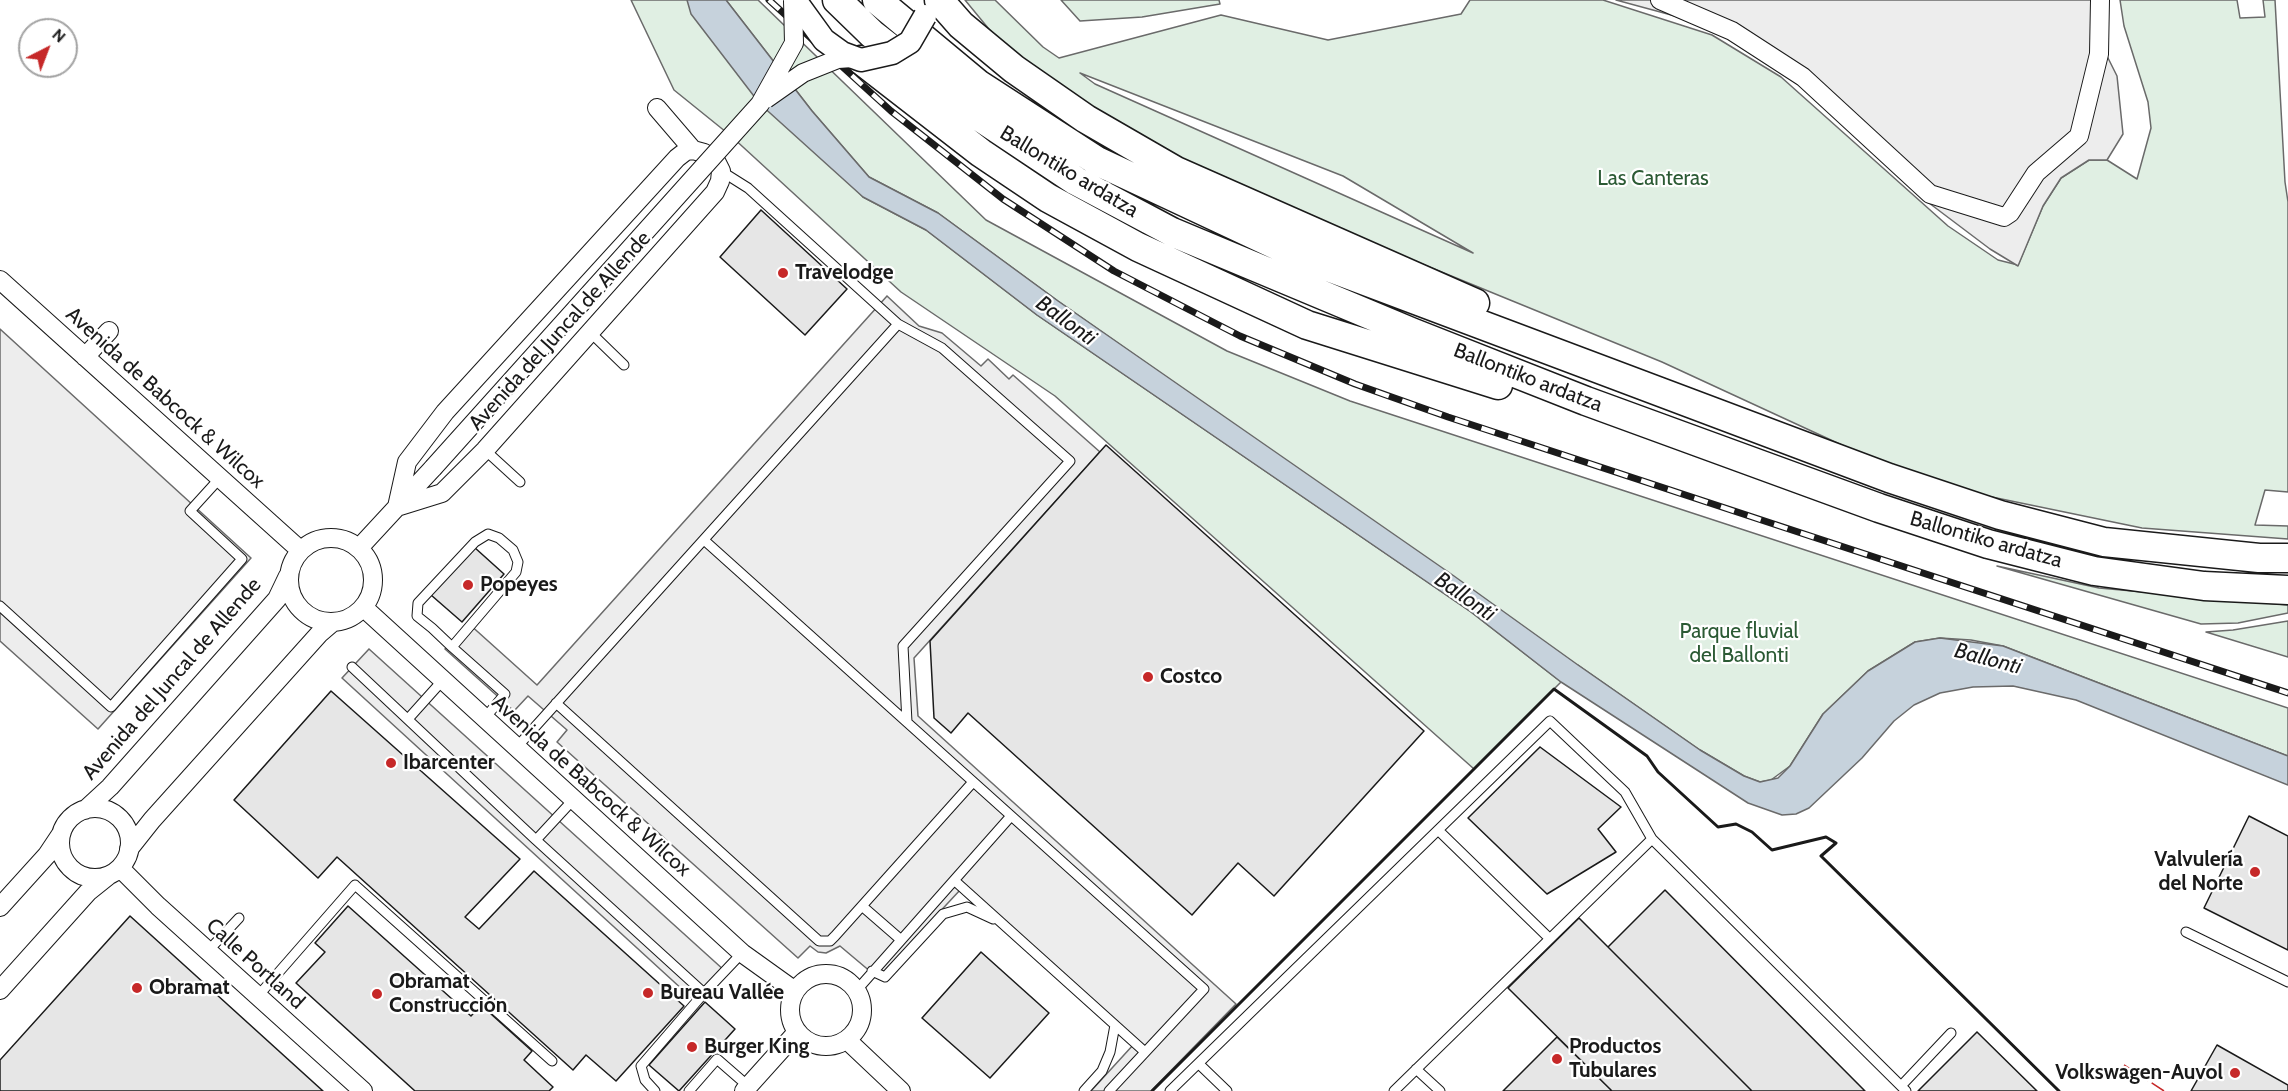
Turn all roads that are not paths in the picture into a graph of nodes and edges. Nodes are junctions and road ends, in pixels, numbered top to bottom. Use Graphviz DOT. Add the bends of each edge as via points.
graph roads {
  1 [pos="794,0"];
  2 [pos="837,0"];
  3 [pos="876,0"];
  4 [pos="1660,0"];
  5 [pos="2100,0"];
  6 [pos="932,8"];
  7 [pos="857,59"];
  8 [pos="760,104"];
  9 [pos="657,108"];
  10 [pos="693,150"];
  11 [pos="721,171"];
  12 [pos="0,280"];
  13 [pos="898,324"];
  14 [pos="109,331"];
  15 [pos="590,332"];
  16 [pos="85,357"];
  17 [pos="624,365"];
  18 [pos="1616,374"];
  19 [pos="1586,401"];
  20 [pos="485,450"];
  21 [pos="220,478"];
  22 [pos="520,482"];
  23 [pos="398,507"];
  24 [pos="704,540"];
  25 [pos="359,548"];
  26 [pos="300,550"];
  27 [pos="2288,558"];
  28 [pos="288,576"];
  29 [pos="2288,590"];
  30 [pos="0,606"];
  31 [pos="363,607"];
  32 [pos="333,622"];
  33 [pos="452,647"];
  34 [pos="352,668"];
  35 [pos="443,680"];
  36 [pos="556,703"];
  37 [pos="408,719"];
  38 [pos="484,719"];
  39 [pos="907,722"];
  40 [pos="516,748"];
  41 [pos="974,782"];
  42 [pos="573,800"];
  43 [pos="85,810"];
  44 [pos="1011,816"];
  45 [pos="1438,830"];
  46 [pos="61,834"];
  47 [pos="1652,839"];
  48 [pos="536,840"];
  49 [pos="129,849"];
  50 [pos="115,871"];
  51 [pos="955,881"];
  52 [pos="862,906"];
  53 [pos="0,907"];
  54 [pos="239,918"];
  55 [pos="1001,923"];
  56 [pos="2186,932"];
  57 [pos="1549,938"];
  58 [pos="900,939"];
  59 [pos="208,951"];
  60 [pos="742,953"];
  61 [pos="872,971"];
  62 [pos="2288,982"];
  63 [pos="0,990"];
  64 [pos="795,991"];
  65 [pos="856,991"];
  66 [pos="704,993"];
  67 [pos="258,996"];
  68 [pos="1114,1026"];
  69 [pos="797,1032"];
  70 [pos="1951,1033"];
  71 [pos="847,1040"];
  72 [pos="1145,1052"];
  73 [pos="552,1061"];
  74 [pos="1199,1064"];
  75 [pos="1416,1069"];
  76 [pos="746,1089"];
  77 [pos="1904,1089"];
  78 [pos="363,1091"];
  79 [pos="655,1091"];
  80 [pos="689,1091"];
  81 [pos="901,1091"];
  82 [pos="1084,1091"];
  83 [pos="1109,1091"];
  84 [pos="1170,1091"];
  85 [pos="1227,1091"];
  86 [pos="1394,1091"];
  87 [pos="1440,1091"];
  1 -- 7 [label="street, bridge" via="824,40"];
  1 -- 8 [label="street, bridge" via="794,44"];
  2 -- 19 [label="main road, Ballontiko ardatza" via="872,34 968,109 1076,182 1193,241"];
  3 -- 18 [label="main road, Ballontiko ardatza" via="978,84 1108,166 1304,258"];
  4 -- 5 [label="street" via="1732,31 1803,77 1930,194 2004,217 2036,173 2079,136 2099,54"];
  6 -- 7 [label="street, bridge" via="910,42 892,53"];
  6 -- 18 [label="main road" via="961,25 1014,69 1086,119 1176,171 1517,321"];
  7 -- 8 [label="street, bridge" via="838,59 803,73"];
  7 -- 19 [label="main road" via="981,153 1048,198 1138,247 1307,325 1552,402"];
  8 -- 23 [label="street, Avenida del Juncal de Allende, bridge"];
  9 -- 10 [label="street"];
  10 -- 11 [label="street" via="711,157"];
  10 -- 23 [label="street, Avenida del Juncal de Allende" via="677,158 445,412 407,462"];
  11 -- 13 [label="lane" via="748,188"];
  11 -- 15 [label="street, Avenida del Juncal de Allende" via="715,192"];
  12 -- 16 [label="street, Avenida de Babcock & Wilcox"];
  13 -- 24 [label="lane"];
  13 -- 39 [label="lane" via="942,348 1070,461 903,646"];
  14 -- 16 [label="street"];
  15 -- 17 [label="lane"];
  15 -- 20 [label="street, Avenida del Juncal de Allende"];
  16 -- 21 [label="street, Avenida de Babcock & Wilcox"];
  18 -- 27 [label="main road, Ballontiko ardatza" via="1889,478 2000,515 2104,542"];
  19 -- 29 [label="main road, Ballontiko ardatza" via="1988,544 2094,571 2204,586"];
  20 -- 22 [label="lane"];
  20 -- 23 [label="street, Avenida del Juncal de Allende" via="442,493"];
  21 -- 26 [label="street, Avenida de Babcock & Wilcox"];
  21 -- 30 [label="lane" via="190,511 242,559 111,706"];
  23 -- 25 [label="street, Avenida del Juncal de Allende"];
  24 -- 36 [label="lane"];
  24 -- 39 [label="lane"];
  25 -- 26 [label="street" via="336,538 311,542"];
  25 -- 31 [label="street" via="372,570 371,589"];
  26 -- 28 [label="street"];
  28 -- 32 [label="street" via="295,604 305,614"];
  28 -- 43 [label="street, Avenida del Juncal de Allende" via="277,599 110,787"];
  31 -- 32 [label="street" via="355,615"];
  31 -- 35 [label="street, Avenida de Babcock & Wilcox"];
  32 -- 49 [label="street"];
  33 -- 33 [label="lane" via="516,572 518,562 513,550 499,538 488,534 475,542 418,603 417,616"];
  33 -- 38 [label="lane" via="505,694"];
  34 -- 37 [label="lane"];
  35 -- 37 [label="lane"];
  35 -- 38 [label="street, Avenida de Babcock & Wilcox"];
  36 -- 40 [label="lane"];
  36 -- 52 [label="lane" via="819,941 830,941"];
  37 -- 48 [label="lane"];
  38 -- 40 [label="street, Avenida de Babcock & Wilcox"];
  39 -- 41 [label="lane"];
  40 -- 42 [label="street, Avenida de Babcock & Wilcox"];
  41 -- 44 [label="lane"];
  41 -- 52 [label="lane"];
  42 -- 48 [label="lane"];
  42 -- 60 [label="street, Avenida de Babcock & Wilcox"];
  43 -- 46 [label="street" via="74,815"];
  43 -- 49 [label="street" via="97,808 119,818 129,838"];
  44 -- 51 [label="lane"];
  44 -- 72 [label="lane" via="1204,989"];
  45 -- 47 [label="lane" via="1550,721 1625,792"];
  45 -- 57 [label="lane"];
  45 -- 74 [label="lane"];
  46 -- 50 [label="street" via="61,852 70,868 90,878"];
  46 -- 53 [label="street"];
  47 -- 57 [label="lane"];
  47 -- 77 [label="lane"];
  48 -- 66 [label="lane"];
  49 -- 50 [label="street"];
  50 -- 59 [label="street, Calle Portland"];
  50 -- 63 [label="street" via="88,892"];
  51 -- 55 [label="lane"];
  51 -- 58 [label="lane"];
  52 -- 58 [label="lane"];
  54 -- 59 [label="lane"];
  55 -- 61 [label="lane" via="967,907 943,914 885,977"];
  55 -- 68 [label="lane"];
  56 -- 62 [label="lane"];
  57 -- 75 [label="lane"];
  58 -- 61 [label="lane"];
  59 -- 67 [label="street, Calle Portland"];
  60 -- 64 [label="street, Avenida de Babcock & Wilcox"];
  60 -- 66 [label="lane"];
  61 -- 65 [label="lane"];
  64 -- 65 [label="street" via="810,978 831,974"];
  64 -- 69 [label="street" via="789,1012"];
  65 -- 71 [label="street" via="861,1017"];
  66 -- 79 [label="lane" via="641,1066 645,1080"];
  67 -- 73 [label="lane" via="355,885"];
  67 -- 78 [label="street, Calle Portland"];
  68 -- 72 [label="lane"];
  68 -- 82 [label="lane" via="1110,1053 1102,1071"];
  69 -- 71 [label="street" via="805,1040 826,1047"];
  69 -- 76 [label="street"];
  70 -- 77 [label="lane"];
  71 -- 81 [label="street"];
  72 -- 83 [label="lane"];
  74 -- 84 [label="lane"];
  74 -- 85 [label="lane"];
  75 -- 86 [label="lane"];
  75 -- 87 [label="lane"];
  76 -- 80 [label="lane" via="717,1059"];
}
